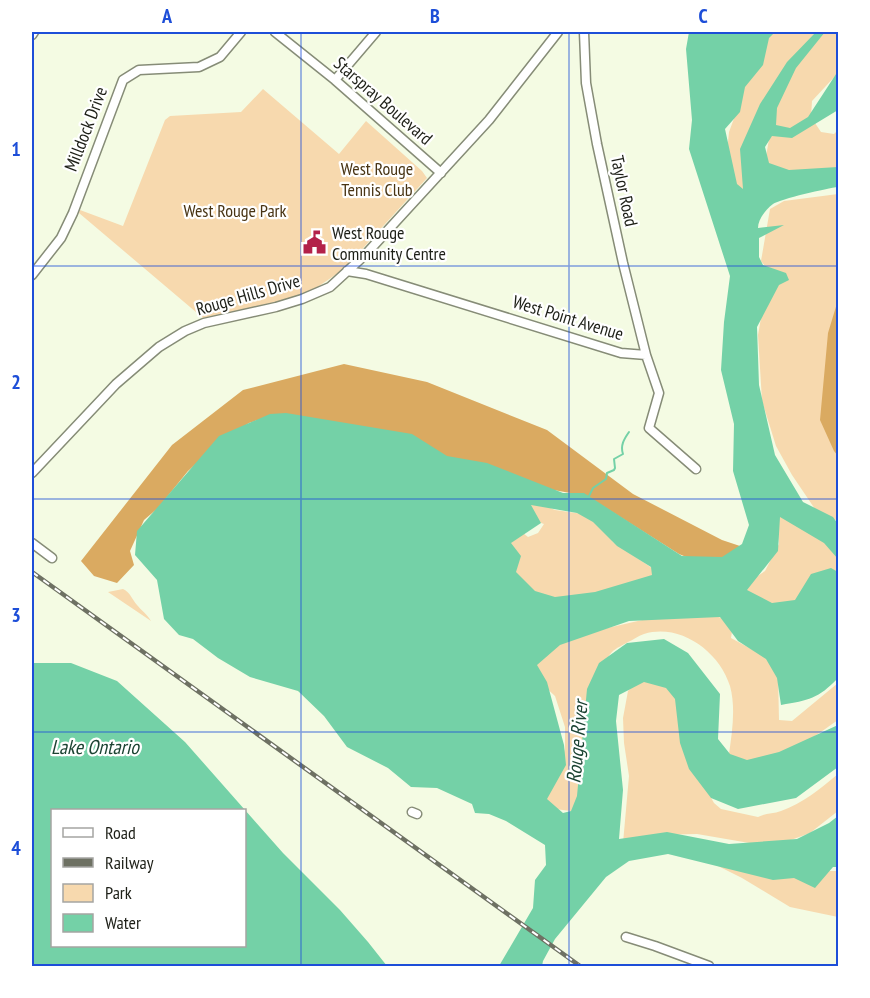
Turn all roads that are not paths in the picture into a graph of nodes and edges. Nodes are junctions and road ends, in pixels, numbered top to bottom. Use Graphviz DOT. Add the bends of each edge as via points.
graph roads {
  1 [pos="241,32"];
  2 [pos="274,32"];
  3 [pos="376,32"];
  4 [pos="558,32"];
  5 [pos="584,32"];
  6 [pos="335,80"];
  7 [pos="441,173"];
  8 [pos="347,271"];
  9 [pos="32,275"];
  10 [pos="646,355"];
  11 [pos="696,469"];
  12 [pos="32,474"];
  13 [pos="32,543"];
  14 [pos="52,558"];
  15 [pos="626,937"];
  16 [pos="709,966"];
  1 -- 9 [label="street, Milldock Drive" via="220,57 199,67 139,70 123,80 73,213"];
  2 -- 6 [label="street, Starspray Boulevard"];
  3 -- 6 [label="street"];
  4 -- 7 [label="street, Rouge Hills Drive" via="489,120"];
  5 -- 10 [label="street, Taylor Road" via="586,83 597,144"];
  6 -- 7 [label="street, Starspray Boulevard"];
  7 -- 8 [label="street, Rouge Hills Drive"];
  8 -- 10 [label="street, West Point Avenue" via="621,353"];
  8 -- 12 [label="street, Rouge Hills Drive" via="330,287 302,299 204,323 159,347 116,384"];
  10 -- 11 [label="street" via="659,393 649,428"];
  13 -- 14 [label="street"];
  15 -- 16 [label="street"];
}
